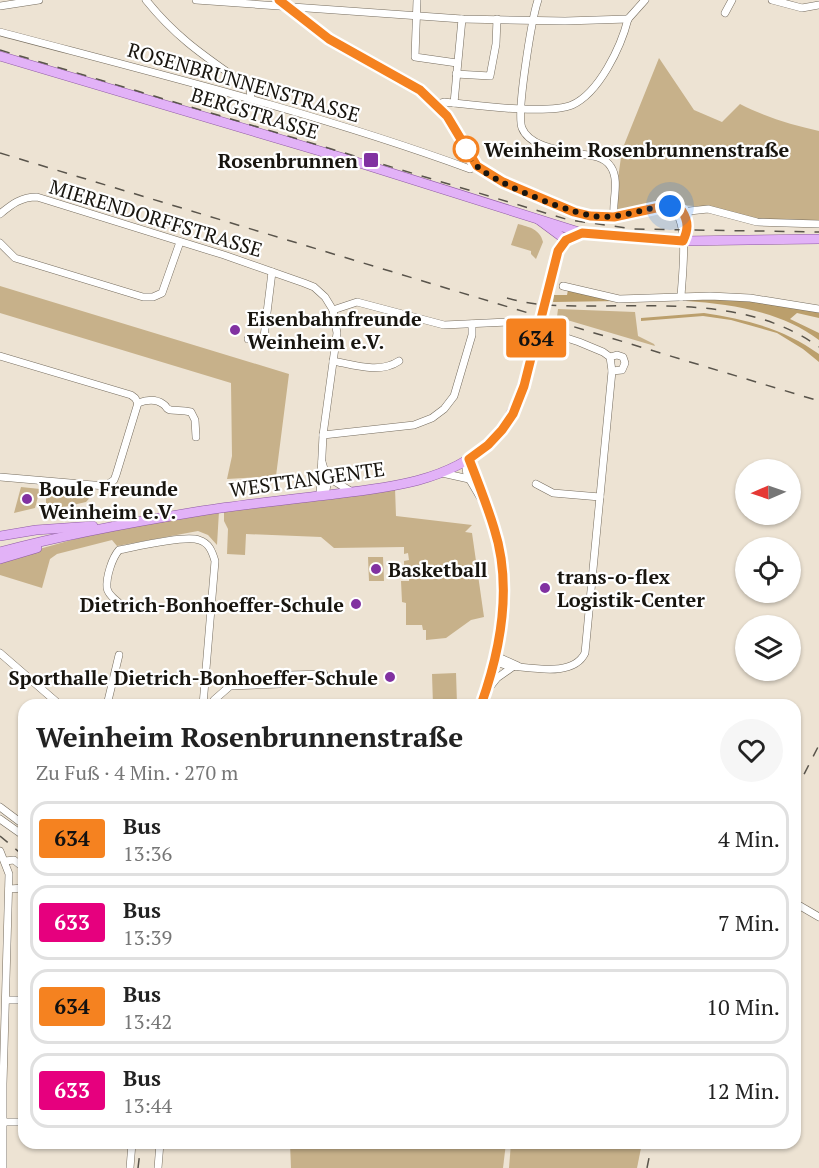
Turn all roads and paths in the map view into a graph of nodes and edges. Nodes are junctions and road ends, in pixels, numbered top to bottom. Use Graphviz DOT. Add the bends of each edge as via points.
graph roads {
  1 [pos="39,0"];
  2 [pos="146,0"];
  3 [pos="196,0"];
  4 [pos="206,0"];
  5 [pos="417,0"];
  6 [pos="538,0"];
  7 [pos="645,0"];
  8 [pos="732,0"];
  9 [pos="772,0"];
  10 [pos="282,3"];
  11 [pos="819,5"];
  12 [pos="0,6"];
  13 [pos="725,13"];
  14 [pos="417,17"];
  15 [pos="462,19"];
  16 [pos="628,19"];
  17 [pos="497,20"];
  18 [pos="534,21"];
  19 [pos="0,32"];
  20 [pos="0,56"];
  21 [pos="457,63"];
  22 [pos="456,74"];
  23 [pos="251,99"];
  24 [pos="454,103"];
  25 [pos="437,104"];
  26 [pos="521,108"];
  27 [pos="477,166"];
  28 [pos="680,212"];
  29 [pos="0,214"];
  30 [pos="614,217"];
  31 [pos="819,224"];
  32 [pos="552,226"];
  33 [pos="582,233"];
  34 [pos="819,239"];
  35 [pos="566,240"];
  36 [pos="683,241"];
  37 [pos="180,242"];
  38 [pos="0,243"];
  39 [pos="558,251"];
  40 [pos="272,272"];
  41 [pos="563,286"];
  42 [pos="681,297"];
  43 [pos="819,309"];
  44 [pos="333,310"];
  45 [pos="472,324"];
  46 [pos="248,339"];
  47 [pos="0,356"];
  48 [pos="610,357"];
  49 [pos="333,361"];
  50 [pos="399,361"];
  51 [pos="612,371"];
  52 [pos="138,403"];
  53 [pos="322,435"];
  54 [pos="196,438"];
  55 [pos="321,457"];
  56 [pos="467,460"];
  57 [pos="439,473"];
  58 [pos="326,476"];
  59 [pos="0,477"];
  60 [pos="469,479"];
  61 [pos="536,484"];
  62 [pos="352,492"];
  63 [pos="321,495"];
  64 [pos="600,497"];
  65 [pos="486,506"];
  66 [pos="122,524"];
  67 [pos="73,535"];
  68 [pos="0,536"];
  69 [pos="0,552"];
  70 [pos="0,560"];
  71 [pos="119,603"];
  72 [pos="0,653"];
  73 [pos="119,655"];
  74 [pos="496,657"];
  75 [pos="516,666"];
  76 [pos="324,675"];
  77 [pos="487,690"];
  78 [pos="53,699"];
  79 [pos="108,699"];
  80 [pos="204,699"];
  81 [pos="215,699"];
  82 [pos="483,699"];
  83 [pos="0,807"];
  84 [pos="0,819"];
  85 [pos="18,820"];
  86 [pos="18,832"];
  87 [pos="0,850"];
  88 [pos="5,861"];
  89 [pos="18,863"];
  90 [pos="18,888"];
  91 [pos="9,889"];
  92 [pos="801,906"];
  93 [pos="819,917"];
  94 [pos="3,957"];
  95 [pos="6,1000"];
  96 [pos="18,1000"];
  97 [pos="1,1084"];
  98 [pos="3,1122"];
  99 [pos="18,1122"];
  100 [pos="132,1149"];
  101 [pos="160,1149"];
  102 [pos="3,1168"];
  103 [pos="130,1168"];
  104 [pos="158,1168"];
  1 -- 12 [label="street"];
  2 -- 23 [label="street" via="193,49 250,88"];
  3 -- 4 [label="street"];
  4 -- 10 [label="street"];
  5 -- 14 [label="street"];
  6 -- 18 [label="street"];
  7 -- 16 [label="street"];
  8 -- 13 [label="street"];
  9 -- 11 [label="street" via="802,8"];
  10 -- 14 [label="street"];
  10 -- 25 [label="street" via="329,39 420,90"];
  14 -- 15 [label="street"];
  14 -- 21 [label="street" via="415,57"];
  15 -- 17 [label="street"];
  15 -- 21 [label="street"];
  16 -- 18 [label="street"];
  16 -- 26 [label="street" via="602,80 587,96 553,109"];
  17 -- 18 [label="street"];
  17 -- 22 [label="street" via="490,76"];
  18 -- 26 [label="street"];
  19 -- 23 [label="street, ROSENBRUNNENSTRASSE"];
  20 -- 32 [label="main road, BERGSTRASSE" via="534,217"];
  21 -- 22 [label="street"];
  22 -- 24 [label="street"];
  23 -- 27 [label="street, ROSENBRUNNENSTRASSE" via="408,146 470,169"];
  24 -- 25 [label="street"];
  24 -- 26 [label="street"];
  25 -- 27 [label="street"];
  26 -- 30 [label="street" via="522,128 528,137 553,148 603,159 611,166 615,176"];
  27 -- 30 [label="street" via="503,182 574,212"];
  28 -- 30 [label="street" via="670,206 655,207"];
  28 -- 31 [label="street" via="708,209 757,222"];
  28 -- 36 [label="street"];
  29 -- 37 [label="street, MIERENDORFFSTRASSE" via="26,197 37,197"];
  32 -- 33 [label="main road, BERGSTRASSE"];
  32 -- 35 [label="main road"];
  32 -- 39 [label="main road"];
  33 -- 35 [label="main road"];
  33 -- 36 [label="main road"];
  34 -- 36 [label="main road"];
  35 -- 39 [label="main road"];
  36 -- 42 [label="street"];
  37 -- 38 [label="street" via="162,293 153,297 15,258"];
  37 -- 40 [label="street, MIERENDORFFSTRASSE"];
  39 -- 56 [label="main road, WESTTANGENTE, bridge" via="524,386 513,414 488,445"];
  40 -- 44 [label="street, MIERENDORFFSTRASSE" via="314,287"];
  40 -- 46 [label="street, MIERENDORFFSTRASSE" via="264,337"];
  41 -- 42 [label="street" via="619,299"];
  42 -- 43 [label="street" via="761,299"];
  44 -- 45 [label="street" via="364,303 444,325"];
  44 -- 49 [label="street" via="337,333"];
  45 -- 48 [label="street" via="524,324"];
  45 -- 53 [label="street" via="454,396 432,418 414,425"];
  47 -- 52 [label="street" via="131,395"];
  48 -- 51 [label="street"];
  48 -- 51 [label="street" via="623,357 625,363 622,370"];
  49 -- 50 [label="street" via="370,368"];
  49 -- 53 [label="street"];
  51 -- 64 [label="street"];
  52 -- 54 [label="street" via="150,399 168,409 191,412"];
  52 -- 59 [label="street" via="116,475 105,486"];
  53 -- 55 [label="street"];
  55 -- 58 [label="street"];
  55 -- 63 [label="street"];
  56 -- 57 [label="main road, WESTTANGENTE"];
  56 -- 60 [label="street" via="465,470"];
  56 -- 65 [label="street"];
  57 -- 60 [label="street"];
  57 -- 62 [label="main road, WESTTANGENTE"];
  58 -- 62 [label="street"];
  58 -- 63 [label="street" via="327,489"];
  60 -- 65 [label="street"];
  61 -- 64 [label="street" via="553,493"];
  62 -- 63 [label="main road, WESTTANGENTE"];
  63 -- 66 [label="main road, WESTTANGENTE"];
  64 -- 75 [label="street" via="583,657 569,668"];
  65 -- 74 [label="street" via="495,529 504,586"];
  66 -- 67 [label="main road, WESTTANGENTE"];
  66 -- 68 [label="main road"];
  67 -- 69 [label="main road, WESTTANGENTE"];
  67 -- 70 [label="main road"];
  71 -- 80 [label="street" via="107,588 113,557 119,550 190,538 206,543 215,561"];
  72 -- 78 [label="street"];
  73 -- 79 [label="street"];
  74 -- 75 [label="street"];
  74 -- 77 [label="street"];
  75 -- 77 [label="street"];
  76 -- 81 [label="street" via="289,675 279,684 231,686"];
  77 -- 82 [label="street"];
  83 -- 85 [label="street"];
  84 -- 86 [label="street"];
  87 -- 88 [label="street"];
  88 -- 89 [label="street"];
  88 -- 91 [label="street"];
  90 -- 91 [label="street"];
  91 -- 94 [label="street"];
  92 -- 93 [label="street"];
  94 -- 95 [label="street"];
  95 -- 96 [label="street"];
  95 -- 97 [label="street"];
  97 -- 98 [label="street"];
  98 -- 99 [label="street"];
  98 -- 102 [label="street"];
  100 -- 103 [label="street"];
  101 -- 104 [label="street"];
}
